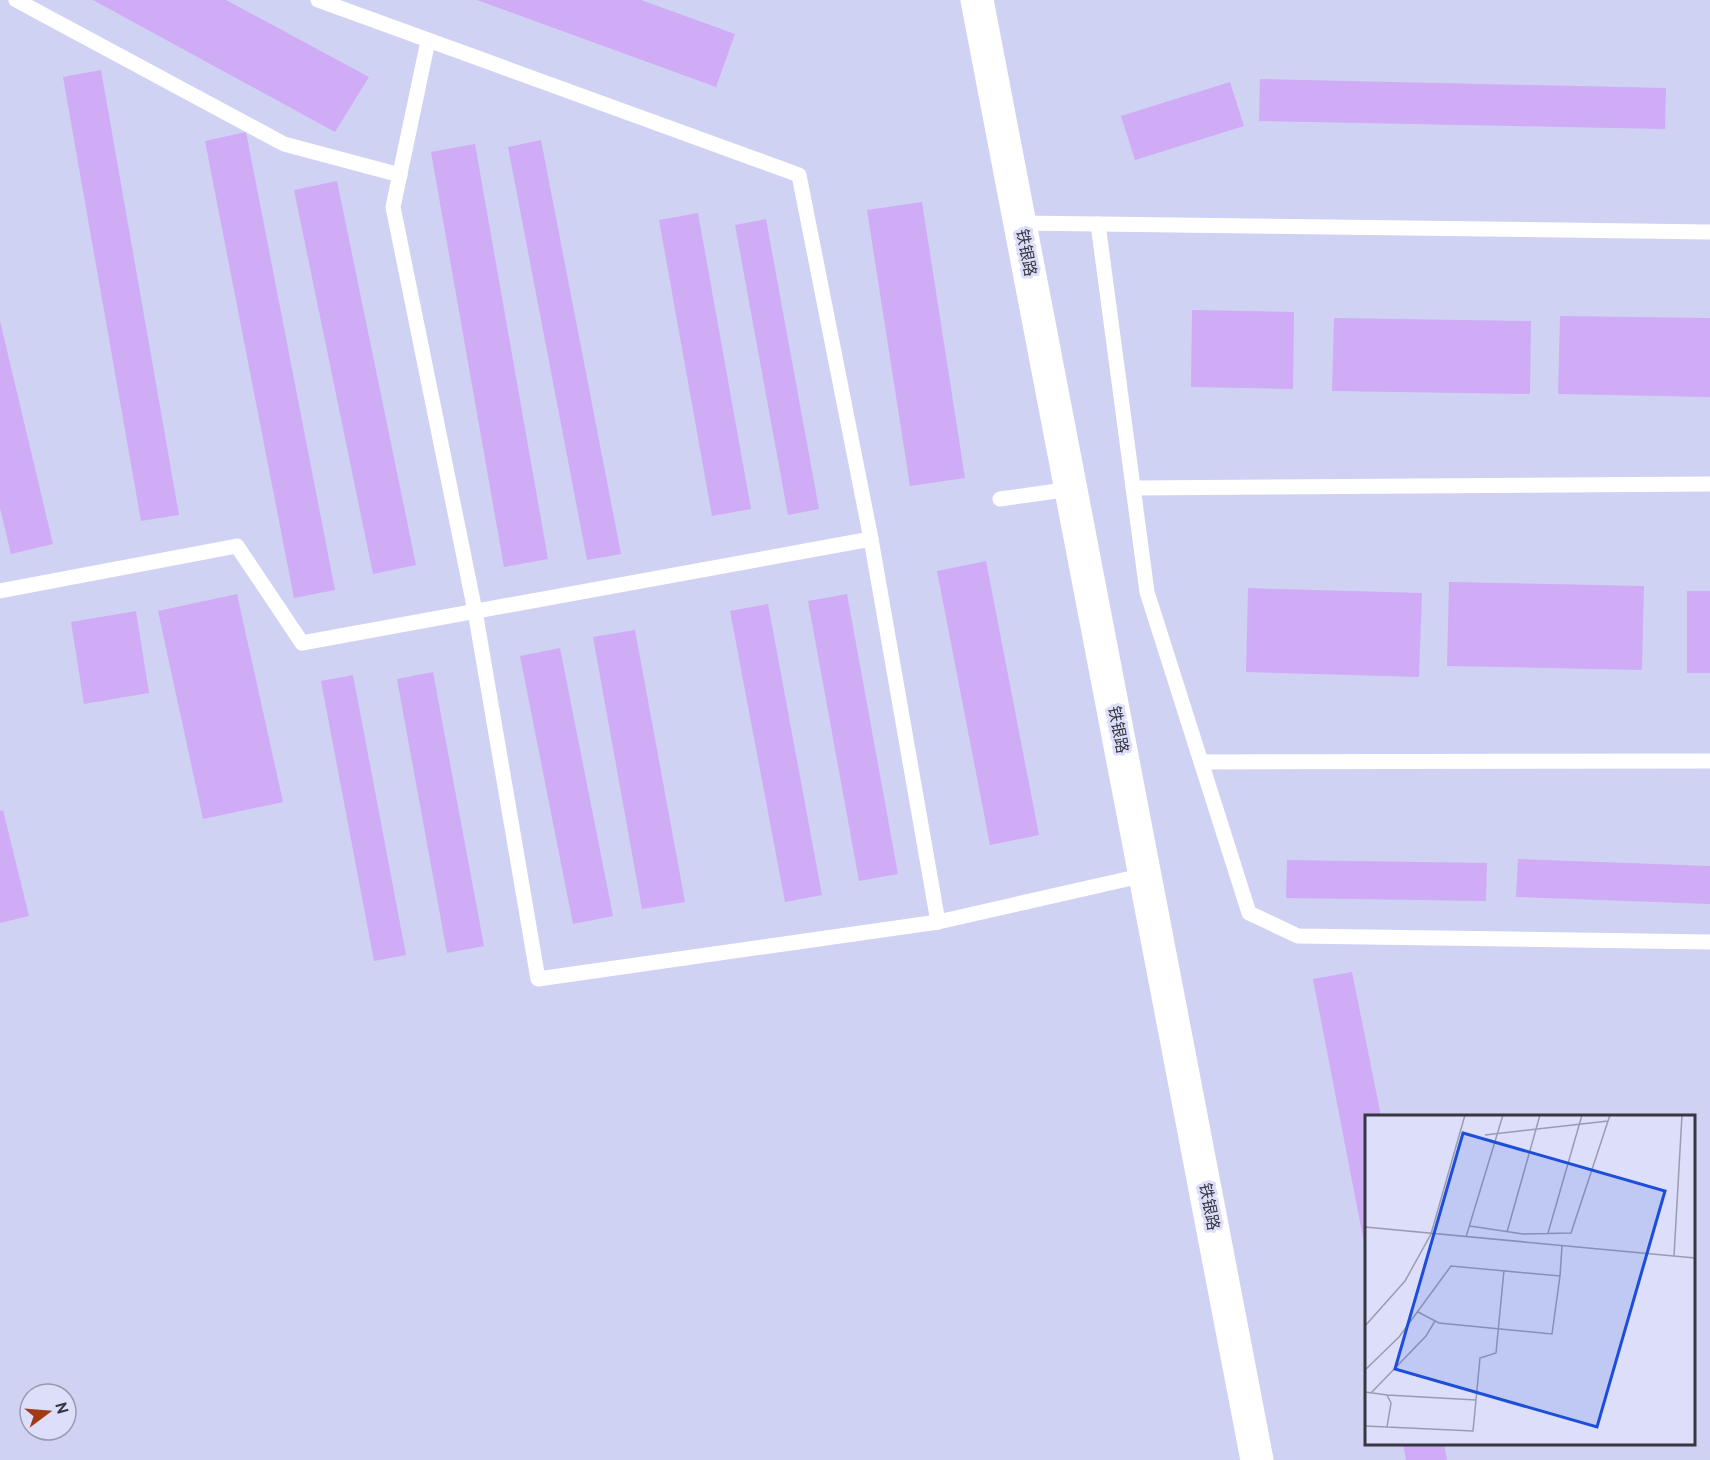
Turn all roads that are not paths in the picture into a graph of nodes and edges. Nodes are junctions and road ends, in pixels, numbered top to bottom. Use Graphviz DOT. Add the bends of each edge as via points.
graph roads {
  1 [pos="16,0"];
  2 [pos="318,0"];
  3 [pos="977,0"];
  4 [pos="428,41"];
  5 [pos="399,175"];
  6 [pos="1020,223"];
  7 [pos="1098,224"];
  8 [pos="1710,232"];
  9 [pos="1710,484"];
  10 [pos="1132,488"];
  11 [pos="1071,489"];
  12 [pos="1000,500"];
  13 [pos="871,539"];
  14 [pos="0,591"];
  15 [pos="475,611"];
  16 [pos="1710,761"];
  17 [pos="1201,762"];
  18 [pos="1144,875"];
  19 [pos="938,922"];
  20 [pos="1710,942"];
  21 [pos="1257,1460"];
  1 -- 5 [label="lane" via="284,144"];
  2 -- 4 [label="lane"];
  3 -- 6 [label="main road, 铁银路"];
  4 -- 5 [label="lane"];
  4 -- 13 [label="lane" via="799,175"];
  5 -- 15 [label="lane" via="393,207"];
  6 -- 7 [label="lane"];
  6 -- 11 [label="main road, 铁银路"];
  7 -- 8 [label="lane"];
  7 -- 10 [label="lane"];
  9 -- 10 [label="lane"];
  10 -- 17 [label="lane" via="1147,592"];
  11 -- 12 [label="lane"];
  11 -- 18 [label="main road, 铁银路"];
  13 -- 15 [label="lane"];
  13 -- 19 [label="lane"];
  14 -- 15 [label="lane" via="237,546 302,643"];
  15 -- 19 [label="lane" via="538,979"];
  16 -- 17 [label="lane"];
  17 -- 20 [label="lane" via="1249,913 1298,936"];
  18 -- 19 [label="lane"];
  18 -- 21 [label="main road, 铁银路"];
}
